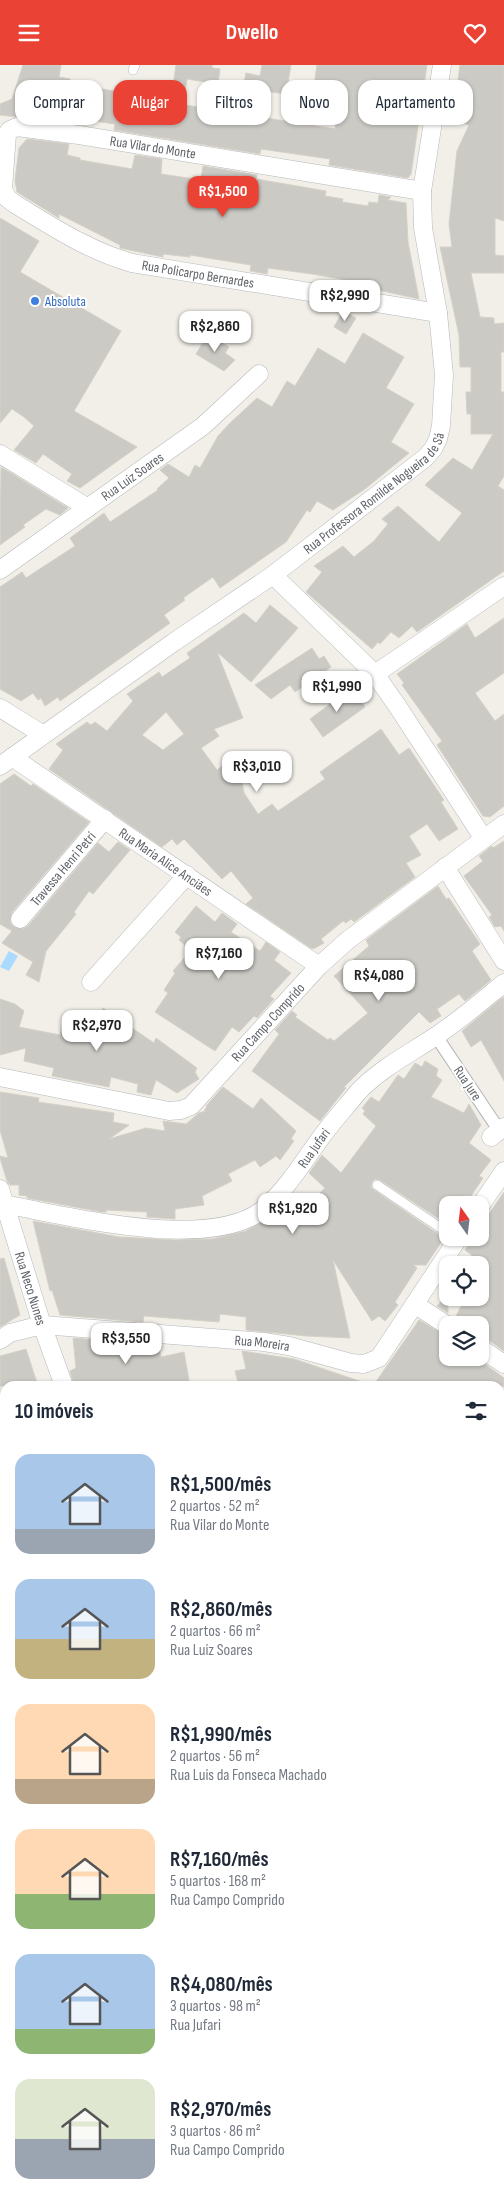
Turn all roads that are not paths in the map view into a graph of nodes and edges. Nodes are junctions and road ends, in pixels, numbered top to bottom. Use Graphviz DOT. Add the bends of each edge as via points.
graph roads {
  1 [pos="442,65"];
  2 [pos="4,165"];
  3 [pos="422,191"];
  4 [pos="438,313"];
  5 [pos="259,374"];
  6 [pos="0,454"];
  7 [pos="88,508"];
  8 [pos="0,570"];
  9 [pos="273,575"];
  10 [pos="504,586"];
  11 [pos="375,675"];
  12 [pos="0,708"];
  13 [pos="42,735"];
  14 [pos="6,762"];
  15 [pos="105,819"];
  16 [pos="504,824"];
  17 [pos="484,839"];
  18 [pos="445,867"];
  19 [pos="187,875"];
  20 [pos="20,919"];
  21 [pos="504,961"];
  22 [pos="320,965"];
  23 [pos="91,982"];
  24 [pos="504,983"];
  25 [pos="436,1036"];
  26 [pos="0,1077"];
  27 [pos="498,1131"];
  28 [pos="504,1171"];
  29 [pos="377,1185"];
  30 [pos="487,1196"];
  31 [pos="2,1197"];
  32 [pos="439,1226"];
  33 [pos="450,1246"];
  34 [pos="416,1305"];
  35 [pos="439,1320"];
  36 [pos="42,1325"];
  37 [pos="0,1340"];
  38 [pos="489,1354"];
  39 [pos="504,1364"];
  40 [pos="62,1381"];
  1 -- 3 [label="street, Rua Professora Romilde Nogueira de Sá"];
  2 -- 3 [label="street, Rua Vilar do Monte" via="7,134 17,127"];
  2 -- 4 [label="street, Rua Policarpo Bernardes" via="3,189 7,198 108,257"];
  3 -- 4 [label="street, Rua Professora Romilde Nogueira de Sá" via="424,236"];
  4 -- 9 [label="street, Rua Professora Romilde Nogueira de Sá" via="444,375 441,426 433,449"];
  5 -- 7 [label="street, Rua Luiz Soares" via="203,426"];
  6 -- 7 [label="street"];
  7 -- 8 [label="street, Rua Luiz Soares"];
  9 -- 11 [label="street"];
  9 -- 13 [label="street, Rua Professora Romilde Nogueira de Sá"];
  10 -- 11 [label="street"];
  11 -- 17 [label="street"];
  12 -- 13 [label="street"];
  13 -- 14 [label="street, Rua Professora Romilde Nogueira de Sá"];
  14 -- 15 [label="street, Rua Maria Alice Anciães"];
  15 -- 19 [label="street, Rua Maria Alice Anciães"];
  15 -- 20 [label="street, Travessa Henri Petri"];
  16 -- 17 [label="street, Rua Campo Comprido"];
  17 -- 18 [label="street, Rua Campo Comprido"];
  18 -- 21 [label="street"];
  18 -- 22 [label="street, Rua Campo Comprido"];
  19 -- 22 [label="street, Rua Maria Alice Anciães"];
  19 -- 23 [label="street"];
  22 -- 26 [label="street, Rua Campo Comprido" via="198,1099 181,1110 169,1111"];
  24 -- 25 [label="street, Rua Jufari"];
  25 -- 27 [label="street, Rua Jure"];
  25 -- 31 [label="street, Rua Jufari" via="372,1078 264,1209 248,1217 220,1227 162,1230 97,1221"];
  28 -- 30 [label="street"];
  29 -- 32 [label="lane"];
  31 -- 36 [label="street, Rua Neco Nunes"];
  33 -- 34 [label="street, Rua Moreira"];
  34 -- 35 [label="street"];
  34 -- 36 [label="street, Rua Moreira" via="379,1358 364,1364 337,1361 289,1346"];
  36 -- 37 [label="street, Rua Moreira" via="10,1333"];
  36 -- 40 [label="street, Rua Neco Nunes"];
  38 -- 39 [label="street"];
}
